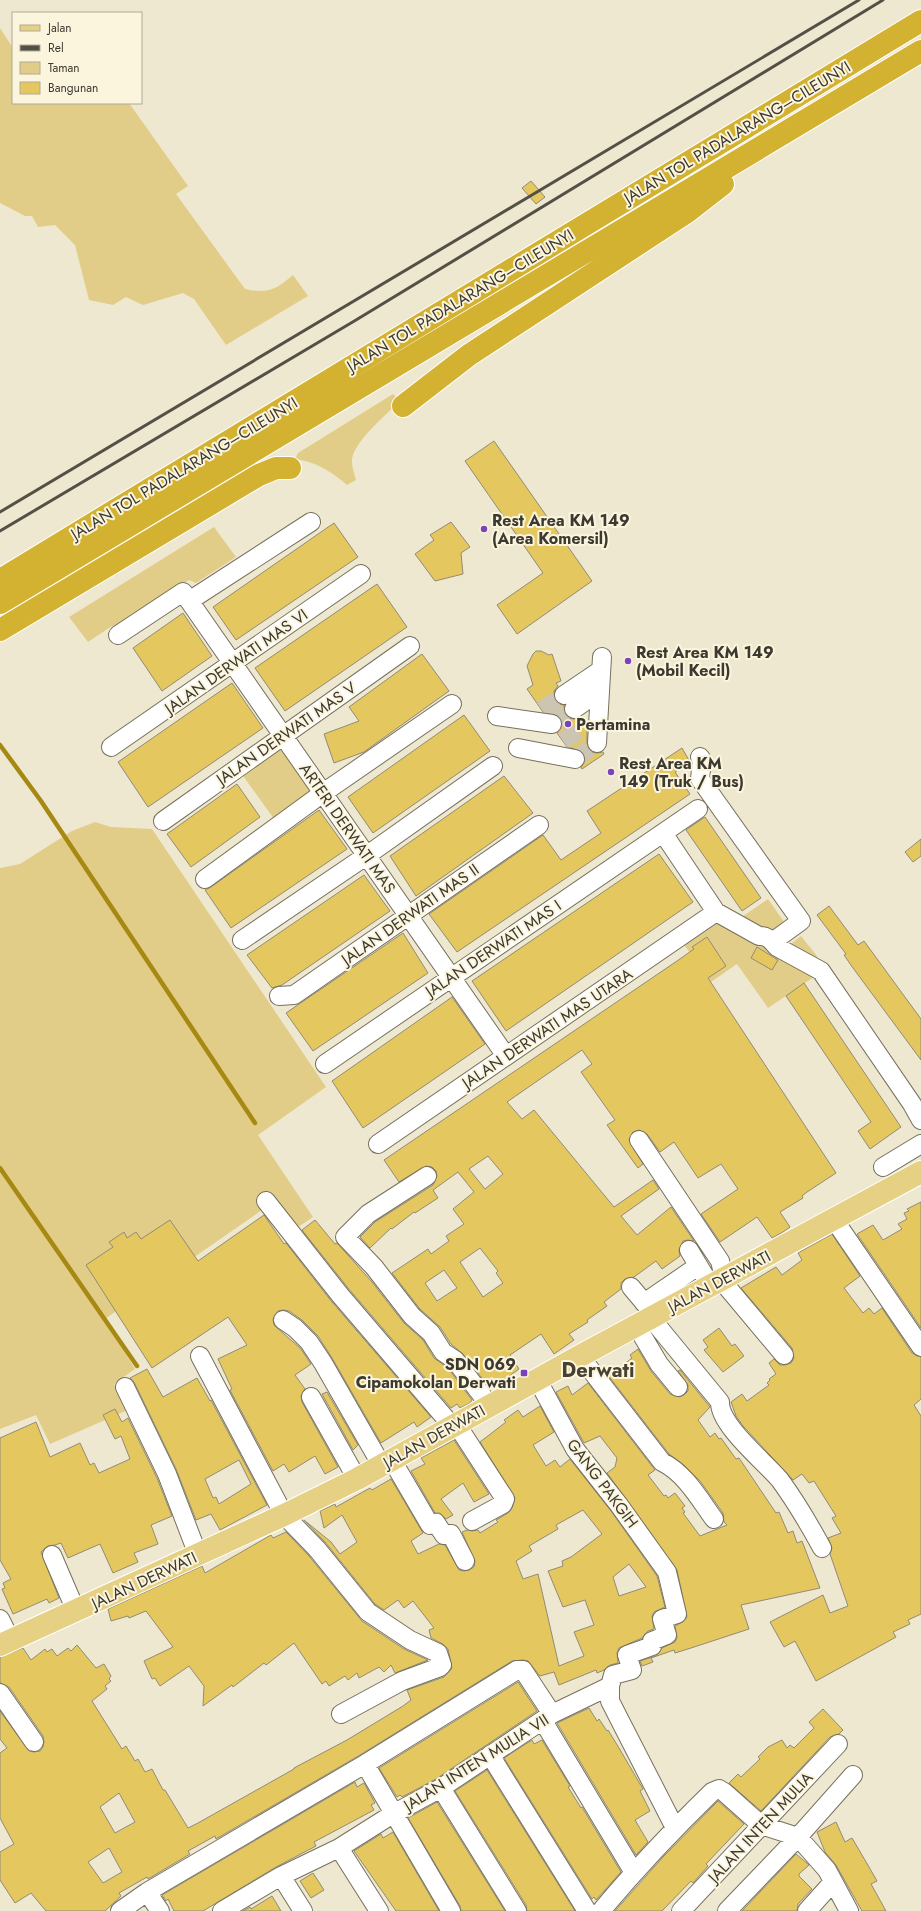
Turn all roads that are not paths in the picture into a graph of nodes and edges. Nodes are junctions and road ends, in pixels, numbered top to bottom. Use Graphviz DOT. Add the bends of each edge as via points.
graph roads {
  1 [pos="921,21"];
  2 [pos="921,51"];
  3 [pos="808,119"];
  4 [pos="403,406"];
  5 [pos="290,468"];
  6 [pos="311,522"];
  7 [pos="361,574"];
  8 [pos="0,580"];
  9 [pos="190,601"];
  10 [pos="0,603"];
  11 [pos="0,630"];
  12 [pos="118,635"];
  13 [pos="410,646"];
  14 [pos="233,663"];
  15 [pos="600,691"];
  16 [pos="452,704"];
  17 [pos="497,716"];
  18 [pos="547,717"];
  19 [pos="283,736"];
  20 [pos="563,741"];
  21 [pos="597,743"];
  22 [pos="111,747"];
  23 [pos="518,748"];
  24 [pos="546,753"];
  25 [pos="700,757"];
  26 [pos="575,759"];
  27 [pos="493,766"];
  28 [pos="323,793"];
  29 [pos="698,809"];
  30 [pos="163,821"];
  31 [pos="539,824"];
  32 [pos="663,833"];
  33 [pos="366,856"];
  34 [pos="205,878"];
  35 [pos="716,912"];
  36 [pos="408,915"];
  37 [pos="756,935"];
  38 [pos="242,940"];
  39 [pos="777,947"];
  40 [pos="794,956"];
  41 [pos="451,977"];
  42 [pos="279,996"];
  43 [pos="506,1056"];
  44 [pos="325,1064"];
  45 [pos="917,1109"];
  46 [pos="921,1120"];
  47 [pos="639,1140"];
  48 [pos="378,1144"];
  49 [pos="921,1144"];
  50 [pos="883,1167"];
  51 [pos="921,1172"];
  52 [pos="426,1176"];
  53 [pos="266,1201"];
  54 [pos="833,1218"];
  55 [pos="689,1250"];
  56 [pos="698,1266"];
  57 [pos="716,1284"];
  58 [pos="630,1287"];
  59 [pos="647,1315"];
  60 [pos="282,1320"];
  61 [pos="921,1347"];
  62 [pos="784,1355"];
  63 [pos="200,1356"];
  64 [pos="580,1356"];
  65 [pos="537,1379"];
  66 [pos="125,1387"];
  67 [pos="678,1387"];
  68 [pos="312,1397"];
  69 [pos="490,1406"];
  70 [pos="455,1426"];
  71 [pos="387,1463"];
  72 [pos="357,1479"];
  73 [pos="284,1515"];
  74 [pos="714,1519"];
  75 [pos="472,1521"];
  76 [pos="822,1548"];
  77 [pos="52,1555"];
  78 [pos="198,1555"];
  79 [pos="465,1561"];
  80 [pos="76,1611"];
  81 [pos="0,1619"];
  82 [pos="5,1642"];
  83 [pos="610,1686"];
  84 [pos="0,1693"];
  85 [pos="342,1714"];
  86 [pos="548,1718"];
  87 [pos="34,1742"];
  88 [pos="838,1744"];
  89 [pos="490,1755"];
  90 [pos="365,1764"];
  91 [pos="852,1776"];
  92 [pos="441,1788"];
  93 [pos="393,1814"];
  94 [pos="761,1825"];
  95 [pos="675,1828"];
  96 [pos="798,1837"];
  97 [pos="339,1848"];
  98 [pos="633,1871"];
  99 [pos="281,1876"];
  100 [pos="834,1882"];
  101 [pos="147,1892"];
  102 [pos="120,1911"];
  103 [pos="160,1911"];
  104 [pos="222,1911"];
  105 [pos="303,1911"];
  106 [pos="379,1911"];
  107 [pos="451,1911"];
  108 [pos="517,1911"];
  109 [pos="587,1911"];
  110 [pos="601,1911"];
  111 [pos="681,1911"];
  112 [pos="727,1911"];
  113 [pos="807,1911"];
  114 [pos="849,1911"];
  1 -- 8 [label="highway, JALAN TOL PADALARANG–CILEUNYI"];
  2 -- 3 [label="highway, JALAN TOL PADALARANG–CILEUNYI"];
  3 -- 4 [label="highway" via="686,212 469,355"];
  3 -- 10 [label="highway, JALAN TOL PADALARANG–CILEUNYI"];
  5 -- 11 [label="highway" via="276,468 259,475"];
  6 -- 9 [label="street"];
  7 -- 14 [label="street, JALAN DERWATI MAS VI"];
  9 -- 12 [label="street" via="183,592"];
  9 -- 14 [label="street, ARTERI DERWATI MAS"];
  13 -- 19 [label="street, JALAN DERWATI MAS V"];
  14 -- 19 [label="street, ARTERI DERWATI MAS"];
  14 -- 22 [label="street, JALAN DERWATI MAS VI"];
  15 -- 15 [label="street" via="602,664 569,702"];
  15 -- 21 [label="street" via="592,720"];
  16 -- 28 [label="street"];
  17 -- 18 [label="street" via="526,721"];
  19 -- 28 [label="street, ARTERI DERWATI MAS"];
  19 -- 30 [label="street, JALAN DERWATI MAS V"];
  20 -- 24 [label="street"];
  23 -- 24 [label="street"];
  24 -- 26 [label="street"];
  25 -- 39 [label="street" via="700,779 801,921 779,938"];
  27 -- 33 [label="street"];
  28 -- 33 [label="street, ARTERI DERWATI MAS"];
  28 -- 34 [label="street"];
  29 -- 32 [label="street, JALAN DERWATI MAS I"];
  31 -- 36 [label="street, JALAN DERWATI MAS II"];
  32 -- 35 [label="street"];
  32 -- 41 [label="street, JALAN DERWATI MAS I"];
  33 -- 36 [label="street, ARTERI DERWATI MAS"];
  33 -- 38 [label="street"];
  35 -- 37 [label="street"];
  35 -- 43 [label="street, JALAN DERWATI MAS UTARA"];
  36 -- 41 [label="street, ARTERI DERWATI MAS"];
  36 -- 42 [label="street, JALAN DERWATI MAS II" via="294,995"];
  37 -- 39 [label="street" via="770,947"];
  37 -- 40 [label="street" via="756,942 786,958"];
  39 -- 40 [label="street"];
  40 -- 45 [label="street" via="820,971"];
  41 -- 43 [label="street, ARTERI DERWATI MAS"];
  41 -- 44 [label="street, JALAN DERWATI MAS I"];
  43 -- 48 [label="street, JALAN DERWATI MAS UTARA"];
  45 -- 46 [label="street"];
  47 -- 57 [label="street" via="720,1261 723,1273"];
  49 -- 50 [label="street"];
  51 -- 54 [label="main road, JALAN DERWATI"];
  52 -- 69 [label="street" via="368,1214 344,1237 374,1267 412,1316 431,1333 443,1352 455,1360"];
  53 -- 70 [label="street" via="340,1295"];
  54 -- 57 [label="main road, JALAN DERWATI"];
  54 -- 61 [label="street"];
  55 -- 56 [label="street"];
  56 -- 57 [label="street"];
  56 -- 59 [label="street"];
  57 -- 59 [label="main road, JALAN DERWATI"];
  57 -- 62 [label="street"];
  58 -- 59 [label="street"];
  59 -- 64 [label="main road, JALAN DERWATI"];
  59 -- 67 [label="street" via="659,1364"];
  59 -- 76 [label="street" via="720,1402 722,1414 752,1453 778,1479 799,1506"];
  60 -- 71 [label="street" via="309,1342"];
  63 -- 73 [label="street"];
  64 -- 65 [label="main road, JALAN DERWATI"];
  64 -- 74 [label="street" via="662,1462 670,1465 689,1485"];
  65 -- 69 [label="main road, JALAN DERWATI"];
  65 -- 83 [label="street, GANG PAKGIH" via="575,1449 657,1555 671,1584 677,1614 662,1619 667,1635 652,1641 652,1646 627,1655 632,1670 614,1674"];
  66 -- 78 [label="street" via="167,1474"];
  68 -- 72 [label="street"];
  69 -- 70 [label="main road, JALAN DERWATI"];
  70 -- 71 [label="main road, JALAN DERWATI"];
  70 -- 75 [label="street" via="505,1499 503,1504"];
  71 -- 72 [label="main road, JALAN DERWATI"];
  71 -- 79 [label="street" via="430,1525 436,1523 444,1535 450,1534"];
  72 -- 73 [label="main road, JALAN DERWATI"];
  73 -- 78 [label="main road, JALAN DERWATI"];
  73 -- 85 [label="street" via="318,1549 368,1612 440,1656 440,1667 402,1681"];
  77 -- 80 [label="street"];
  78 -- 80 [label="main road, JALAN DERWATI"];
  80 -- 82 [label="main road, JALAN DERWATI"];
  81 -- 82 [label="street"];
  83 -- 86 [label="street, JALAN INTEN MULIA VII"];
  83 -- 95 [label="street" via="611,1706"];
  84 -- 87 [label="street"];
  86 -- 89 [label="street, JALAN INTEN MULIA VII"];
  86 -- 90 [label="street" via="523,1670 517,1670"];
  86 -- 98 [label="street"];
  88 -- 94 [label="street, JALAN INTEN MULIA"];
  89 -- 92 [label="street, JALAN INTEN MULIA VII"];
  89 -- 109 [label="street"];
  90 -- 93 [label="street, JALAN INTEN MULIA VII"];
  90 -- 101 [label="street"];
  91 -- 96 [label="street, JALAN INTEN MULIA"];
  92 -- 93 [label="street, JALAN INTEN MULIA VII"];
  92 -- 108 [label="street"];
  93 -- 97 [label="street"];
  93 -- 107 [label="street"];
  94 -- 95 [label="street" via="719,1789 712,1792"];
  94 -- 96 [label="street"];
  94 -- 111 [label="street, JALAN INTEN MULIA"];
  95 -- 98 [label="street"];
  96 -- 100 [label="street" via="819,1860"];
  96 -- 112 [label="street, JALAN INTEN MULIA"];
  97 -- 99 [label="street"];
  97 -- 106 [label="street"];
  98 -- 110 [label="street"];
  99 -- 104 [label="street"];
  99 -- 105 [label="street"];
  100 -- 113 [label="street"];
  100 -- 114 [label="street"];
  101 -- 102 [label="street"];
  101 -- 103 [label="street"];
}
